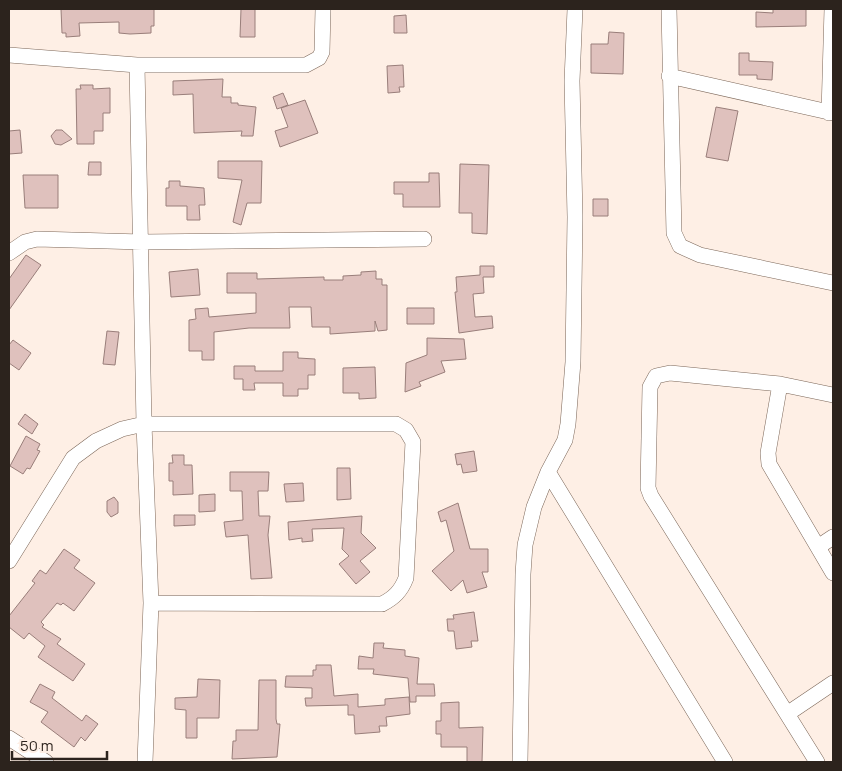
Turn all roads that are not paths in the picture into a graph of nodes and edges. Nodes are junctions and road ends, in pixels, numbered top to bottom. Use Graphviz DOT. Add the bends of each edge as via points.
graph roads {
  1 [pos="323,9"];
  2 [pos="575,9"];
  3 [pos="669,9"];
  4 [pos="832,9"];
  5 [pos="9,55"];
  6 [pos="137,65"];
  7 [pos="669,76"];
  8 [pos="831,113"];
  9 [pos="424,240"];
  10 [pos="142,242"];
  11 [pos="9,252"];
  12 [pos="833,283"];
  13 [pos="780,384"];
  14 [pos="833,395"];
  15 [pos="144,424"];
  16 [pos="548,472"];
  17 [pos="833,537"];
  18 [pos="818,547"];
  19 [pos="9,561"];
  20 [pos="833,573"];
  21 [pos="151,603"];
  22 [pos="833,683"];
  23 [pos="787,714"];
  24 [pos="9,738"];
  25 [pos="46,762"];
  26 [pos="145,762"];
  27 [pos="520,762"];
  28 [pos="725,762"];
  29 [pos="816,762"];
  1 -- 6 [label="street" via="322,52 319,58 306,65"];
  2 -- 16 [label="street" via="572,81 575,217 573,362 565,440"];
  3 -- 7 [label="street"];
  4 -- 8 [label="street"];
  5 -- 6 [label="street"];
  6 -- 10 [label="street"];
  7 -- 8 [label="street"];
  7 -- 12 [label="street" via="674,233 680,246 700,255"];
  9 -- 10 [label="street"];
  10 -- 11 [label="street" via="37,238"];
  10 -- 15 [label="street"];
  13 -- 14 [label="street"];
  13 -- 18 [label="street" via="768,464"];
  13 -- 23 [label="street" via="670,373 656,376 650,387 648,488"];
  15 -- 19 [label="street" via="122,429 96,441 73,458"];
  15 -- 21 [label="street"];
  15 -- 21 [label="street" via="396,424 406,430 413,442 406,578 397,595 390,600 382,604"];
  16 -- 27 [label="street" via="534,507 525,545"];
  16 -- 28 [label="street"];
  17 -- 18 [label="street"];
  18 -- 20 [label="street"];
  21 -- 26 [label="street"];
  22 -- 23 [label="street"];
  23 -- 29 [label="street"];
  24 -- 25 [label="street"];
}
